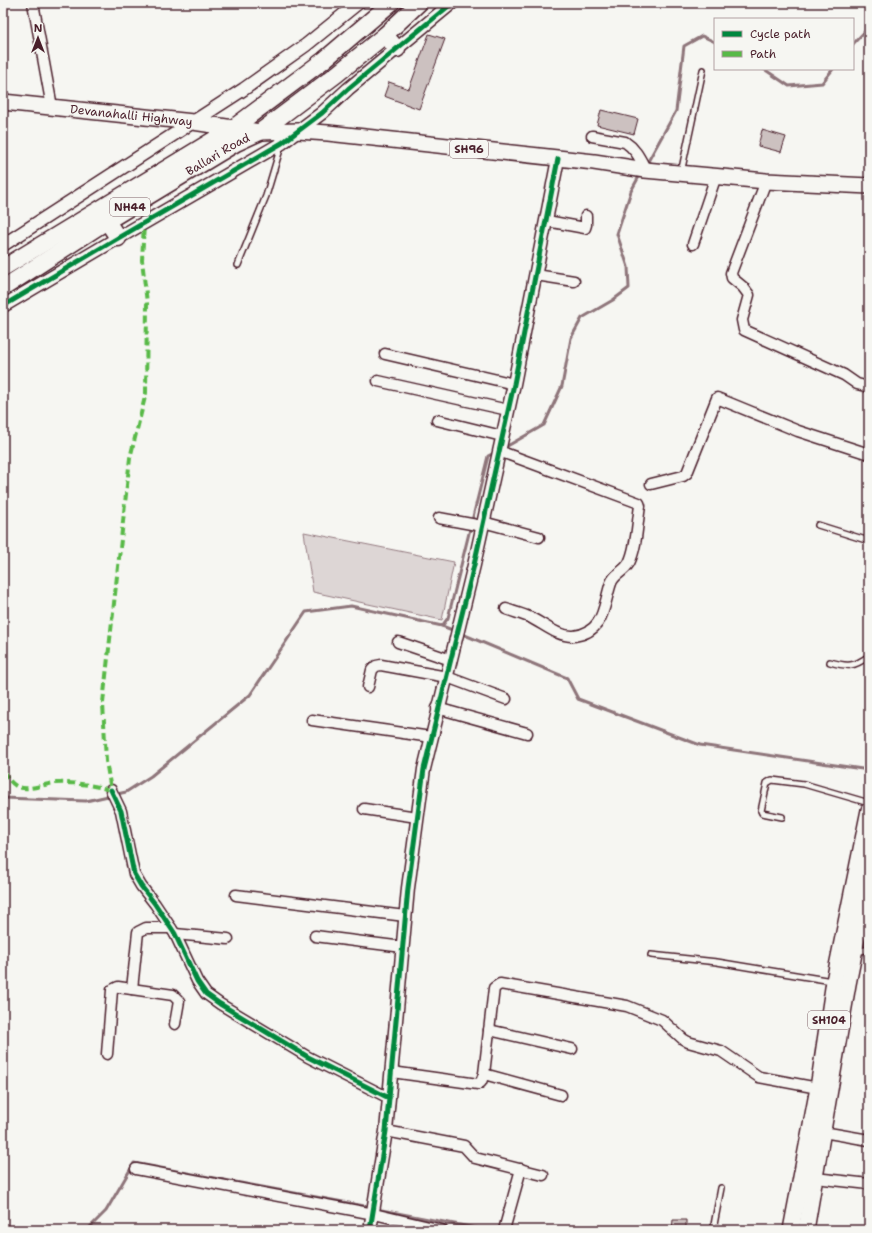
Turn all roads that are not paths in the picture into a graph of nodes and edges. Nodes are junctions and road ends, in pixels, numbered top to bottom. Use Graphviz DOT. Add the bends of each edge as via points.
graph roads {
  1 [pos="33,3"];
  2 [pos="358,3"];
  3 [pos="391,3"];
  4 [pos="419,3"];
  5 [pos="452,3"];
  6 [pos="385,34"];
  7 [pos="397,49"];
  8 [pos="703,70"];
  9 [pos="3,102"];
  10 [pos="52,107"];
  11 [pos="193,122"];
  12 [pos="232,128"];
  13 [pos="298,131"];
  14 [pos="260,132"];
  15 [pos="592,136"];
  16 [pos="282,143"];
  17 [pos="558,159"];
  18 [pos="643,170"];
  19 [pos="681,174"];
  20 [pos="716,176"];
  21 [pos="766,181"];
  22 [pos="869,186"];
  23 [pos="586,216"];
  24 [pos="107,221"];
  25 [pos="546,221"];
  26 [pos="118,238"];
  27 [pos="693,244"];
  28 [pos="3,245"];
  29 [pos="238,265"];
  30 [pos="3,268"];
  31 [pos="536,275"];
  32 [pos="574,280"];
  33 [pos="3,288"];
  34 [pos="3,306"];
  35 [pos="385,354"];
  36 [pos="378,381"];
  37 [pos="514,384"];
  38 [pos="869,386"];
  39 [pos="508,410"];
  40 [pos="437,420"];
  41 [pos="501,444"];
  42 [pos="869,454"];
  43 [pos="651,484"];
  44 [pos="439,518"];
  45 [pos="483,524"];
  46 [pos="818,525"];
  47 [pos="539,537"];
  48 [pos="869,541"];
  49 [pos="506,609"];
  50 [pos="398,642"];
  51 [pos="869,656"];
  52 [pos="451,660"];
  53 [pos="830,662"];
  54 [pos="447,677"];
  55 [pos="368,687"];
  56 [pos="506,699"];
  57 [pos="438,708"];
  58 [pos="312,720"];
  59 [pos="527,733"];
  60 [pos="431,737"];
  61 [pos="110,790"];
  62 [pos="869,803"];
  63 [pos="364,809"];
  64 [pos="869,810"];
  65 [pos="417,817"];
  66 [pos="782,817"];
  67 [pos="869,878"];
  68 [pos="236,895"];
  69 [pos="405,916"];
  70 [pos="173,931"];
  71 [pos="315,936"];
  72 [pos="228,939"];
  73 [pos="403,947"];
  74 [pos="869,950"];
  75 [pos="854,952"];
  76 [pos="651,955"];
  77 [pos="841,982"];
  78 [pos="132,989"];
  79 [pos="175,1024"];
  80 [pos="489,1030"];
  81 [pos="572,1049"];
  82 [pos="107,1054"];
  83 [pos="392,1072"];
  84 [pos="484,1074"];
  85 [pos="818,1088"];
  86 [pos="561,1095"];
  87 [pos="389,1098"];
  88 [pos="386,1132"];
  89 [pos="823,1132"];
  90 [pos="869,1140"];
  91 [pos="136,1169"];
  92 [pos="521,1169"];
  93 [pos="543,1175"];
  94 [pos="816,1178"];
  95 [pos="869,1184"];
  96 [pos="721,1188"];
  97 [pos="374,1210"];
  98 [pos="370,1230"];
  99 [pos="442,1230"];
  100 [pos="504,1230"];
  101 [pos="713,1230"];
  102 [pos="791,1230"];
  103 [pos="806,1230"];
  1 -- 10 [label="street"];
  2 -- 11 [label="street" via="306,45"];
  3 -- 12 [label="highway, Ballari Road / NH44" via="324,60"];
  4 -- 6 [label="highway, Ballari Road / NH44"];
  5 -- 7 [label="street"];
  6 -- 7 [label="highway"];
  6 -- 14 [label="highway, Ballari Road / NH44"];
  7 -- 13 [label="street"];
  8 -- 19 [label="lane"];
  9 -- 10 [label="main road, Devanahalli Highway"];
  10 -- 11 [label="main road, Devanahalli Highway"];
  11 -- 12 [label="main road, Devanahalli Highway"];
  11 -- 28 [label="street"];
  12 -- 14 [label="main road, Devanahalli Highway"];
  12 -- 30 [label="highway, Ballari Road / NH44"];
  13 -- 14 [label="main road, SH96"];
  13 -- 16 [label="street"];
  13 -- 17 [label="main road, SH96"];
  14 -- 24 [label="highway, Ballari Road / NH44" via="236,143"];
  15 -- 18 [label="street" via="625,142 635,151"];
  16 -- 26 [label="street"];
  16 -- 29 [label="lane" via="266,196"];
  17 -- 18 [label="main road, SH96"];
  17 -- 25 [label="street"];
  18 -- 19 [label="main road, SH96"];
  19 -- 20 [label="main road, SH96"];
  20 -- 21 [label="main road, SH96"];
  20 -- 27 [label="street"];
  21 -- 22 [label="main road, SH96"];
  21 -- 38 [label="street" via="731,273 732,278 749,295 742,320 744,330 844,375 857,384"];
  23 -- 25 [label="street" via="585,228"];
  24 -- 26 [label="highway"];
  24 -- 33 [label="highway, Ballari Road / NH44"];
  25 -- 31 [label="street"];
  26 -- 34 [label="street"];
  31 -- 32 [label="street"];
  31 -- 37 [label="street"];
  35 -- 37 [label="street"];
  36 -- 39 [label="street"];
  37 -- 39 [label="street"];
  39 -- 41 [label="street"];
  40 -- 41 [label="street"];
  41 -- 45 [label="street"];
  41 -- 49 [label="street" via="640,506 630,561 624,571 611,582 602,616 596,626 574,636 561,634 530,617"];
  42 -- 43 [label="street" via="798,431 717,398 687,473"];
  44 -- 45 [label="street"];
  45 -- 47 [label="street"];
  45 -- 52 [label="street"];
  46 -- 48 [label="lane"];
  50 -- 52 [label="street"];
  51 -- 53 [label="lane" via="850,666"];
  52 -- 54 [label="street"];
  54 -- 55 [label="street" via="381,665 372,670"];
  54 -- 56 [label="street"];
  54 -- 57 [label="street"];
  57 -- 59 [label="street"];
  57 -- 60 [label="street"];
  58 -- 60 [label="street"];
  60 -- 65 [label="street"];
  61 -- 70 [label="street" via="121,811 134,874"];
  62 -- 66 [label="lane" via="804,784 772,780 767,783 761,811"];
  63 -- 65 [label="street"];
  64 -- 77 [label="main road, SH104"];
  65 -- 69 [label="street"];
  67 -- 75 [label="main road, SH104"];
  68 -- 69 [label="street"];
  69 -- 73 [label="street"];
  70 -- 72 [label="street"];
  70 -- 78 [label="street" via="146,928 138,932"];
  70 -- 87 [label="street" via="206,994 308,1057"];
  71 -- 73 [label="street"];
  73 -- 83 [label="street"];
  74 -- 75 [label="lane"];
  75 -- 77 [label="main road, SH104"];
  76 -- 77 [label="lane" via="717,962"];
  77 -- 85 [label="main road, SH104"];
  77 -- 89 [label="main road, SH104"];
  78 -- 79 [label="street" via="177,997 179,1001"];
  78 -- 82 [label="street" via="118,987 112,990"];
  80 -- 81 [label="street"];
  80 -- 84 [label="street"];
  80 -- 85 [label="street" via="494,988 500,984 527,988 627,1006 662,1020 688,1042 721,1051 758,1077"];
  83 -- 84 [label="street" via="478,1084"];
  83 -- 87 [label="street"];
  84 -- 86 [label="street"];
  85 -- 102 [label="main road, SH104"];
  87 -- 88 [label="street"];
  88 -- 92 [label="street" via="464,1146 475,1158"];
  88 -- 97 [label="street"];
  89 -- 90 [label="street"];
  89 -- 94 [label="main road, SH104"];
  91 -- 97 [label="street"];
  92 -- 93 [label="street"];
  92 -- 100 [label="street"];
  94 -- 95 [label="street"];
  94 -- 103 [label="main road, SH104"];
  96 -- 101 [label="lane"];
  97 -- 98 [label="street"];
  97 -- 99 [label="street"];
}
